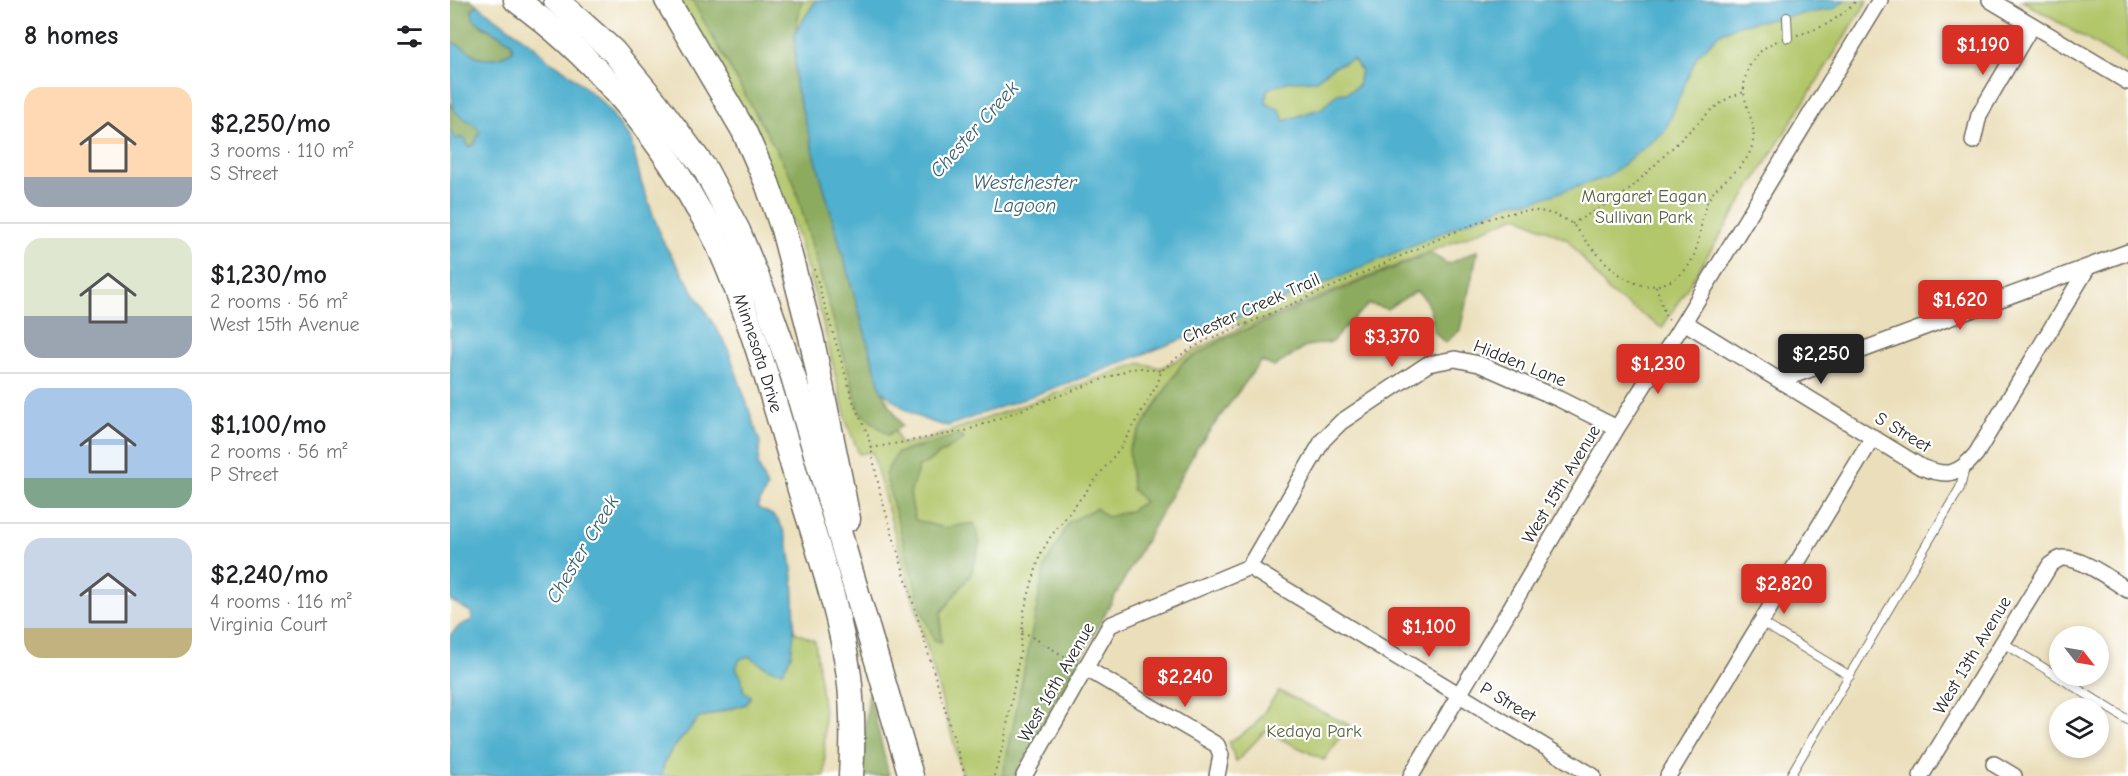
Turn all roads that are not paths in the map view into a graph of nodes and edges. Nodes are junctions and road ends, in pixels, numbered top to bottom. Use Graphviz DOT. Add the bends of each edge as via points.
graph roads {
  1 [pos="516,0"];
  2 [pos="556,0"];
  3 [pos="667,0"];
  4 [pos="1880,0"];
  5 [pos="1990,0"];
  6 [pos="1786,17"];
  7 [pos="2032,25"];
  8 [pos="1788,38"];
  9 [pos="2128,82"];
  10 [pos="1973,141"];
  11 [pos="2128,252"];
  12 [pos="2088,267"];
  13 [pos="1682,326"];
  14 [pos="1781,380"];
  15 [pos="1617,428"];
  16 [pos="1873,437"];
  17 [pos="1959,470"];
  18 [pos="1249,567"];
  19 [pos="2128,590"];
  20 [pos="1761,622"];
  21 [pos="870,633"];
  22 [pos="2002,642"];
  23 [pos="1087,669"];
  24 [pos="1850,676"];
  25 [pos="1459,695"];
  26 [pos="2128,720"];
  27 [pos="1994,764"];
  28 [pos="851,776"];
  29 [pos="911,776"];
  30 [pos="1024,776"];
  31 [pos="1217,776"];
  32 [pos="1411,776"];
  33 [pos="1593,776"];
  34 [pos="1668,776"];
  35 [pos="1790,776"];
  36 [pos="1921,776"];
  37 [pos="2014,776"];
  1 -- 28 [label="main road, Minnesota Drive" via="590,64 633,111 677,171 717,241 756,342 838,619 849,676"];
  2 -- 21 [label="main road, Minnesota Drive" via="613,51 656,103 705,169 738,231 793,376"];
  3 -- 21 [label="main road" via="744,131 783,229 831,424"];
  4 -- 13 [label="street, West 15th Avenue"];
  5 -- 7 [label="street"];
  6 -- 8 [label="lane"];
  7 -- 9 [label="street"];
  7 -- 10 [label="street" via="1979,116"];
  11 -- 12 [label="street"];
  12 -- 14 [label="street"];
  12 -- 17 [label="street" via="1976,454"];
  13 -- 14 [label="street, S Street"];
  13 -- 15 [label="street, West 15th Avenue"];
  14 -- 16 [label="street, S Street"];
  15 -- 18 [label="street, Hidden Lane" via="1479,364 1455,359 1428,364 1341,423 1323,440"];
  15 -- 25 [label="street, West 15th Avenue"];
  16 -- 17 [label="street, S Street" via="1937,474"];
  16 -- 20 [label="street"];
  17 -- 24 [label="lane" via="1960,488"];
  18 -- 23 [label="street, West 16th Avenue" via="1110,625"];
  18 -- 25 [label="street, P Street"];
  19 -- 22 [label="street, West 13th Avenue" via="2086,565 2060,558 2042,576"];
  20 -- 24 [label="lane"];
  20 -- 34 [label="street"];
  21 -- 29 [label="main road, Minnesota Drive"];
  22 -- 26 [label="lane"];
  22 -- 36 [label="street, West 13th Avenue"];
  23 -- 30 [label="street, West 16th Avenue"];
  23 -- 31 [label="street" via="1217,746 1221,755"];
  24 -- 35 [label="lane"];
  25 -- 32 [label="street, West 15th Avenue"];
  25 -- 33 [label="street, P Street"];
  27 -- 37 [label="street"];
}
